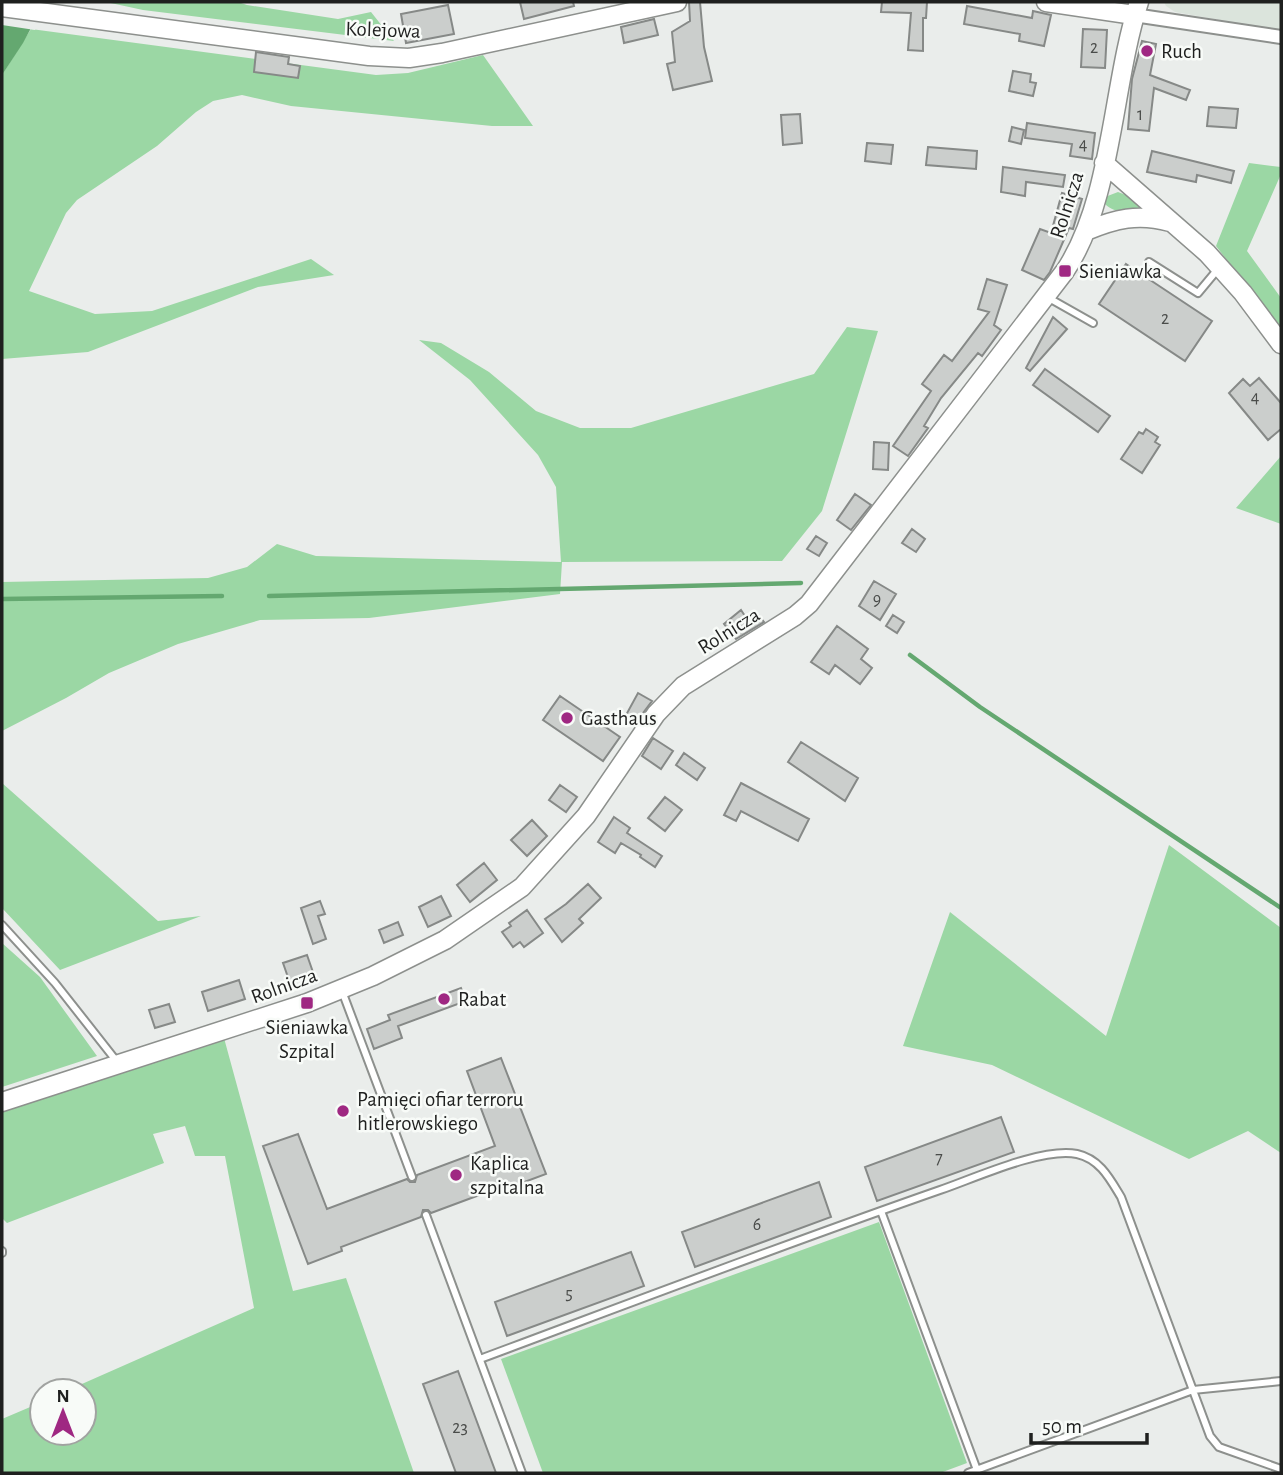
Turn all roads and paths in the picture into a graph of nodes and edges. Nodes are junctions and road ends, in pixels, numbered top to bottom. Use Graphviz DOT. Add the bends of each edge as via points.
graph roads {
  1 [pos="677,2"];
  2 [pos="1046,2"];
  3 [pos="2,7"];
  4 [pos="1136,9"];
  5 [pos="1281,37"];
  6 [pos="1104,163"];
  7 [pos="1175,224"];
  8 [pos="1086,231"];
  9 [pos="1149,262"];
  10 [pos="1220,267"];
  11 [pos="1045,296"];
  12 [pos="1093,323"];
  13 [pos="1281,344"];
  14 [pos="2,925"];
  15 [pos="342,990"];
  16 [pos="120,1065"];
  17 [pos="2,1102"];
  18 [pos="412,1177"];
  19 [pos="881,1211"];
  20 [pos="426,1215"];
  21 [pos="480,1359"];
  22 [pos="1281,1381"];
  23 [pos="1193,1390"];
  24 [pos="1281,1469"];
  25 [pos="977,1470"];
  26 [pos="522,1473"];
  27 [pos="968,1473"];
  1 -- 3 [label="street, Kolejowa" via="409,58"];
  2 -- 4 [label="street"];
  4 -- 5 [label="street"];
  4 -- 6 [label="street, Rolnicza"];
  6 -- 7 [label="street"];
  6 -- 8 [label="street, Rolnicza"];
  7 -- 8 [label="street" via="1129,217"];
  7 -- 10 [label="street"];
  8 -- 11 [label="street, Rolnicza" via="1074,257"];
  9 -- 10 [label="lane" via="1198,293"];
  10 -- 13 [label="street"];
  11 -- 12 [label="lane"];
  11 -- 15 [label="street, Rolnicza" via="809,604 683,686 656,714 586,816 522,887 444,940"];
  14 -- 16 [label="lane"];
  15 -- 16 [label="street, Rolnicza"];
  15 -- 18 [label="lane"];
  16 -- 17 [label="street, Rolnicza"];
  19 -- 21 [label="lane"];
  19 -- 23 [label="lane" via="1042,1155 1077,1154 1094,1160 1121,1197"];
  19 -- 25 [label="lane"];
  20 -- 21 [label="lane"];
  21 -- 26 [label="lane"];
  22 -- 23 [label="lane"];
  23 -- 24 [label="lane" via="1210,1437 1219,1447"];
  23 -- 25 [label="lane"];
  25 -- 27 [label="lane"];
}
